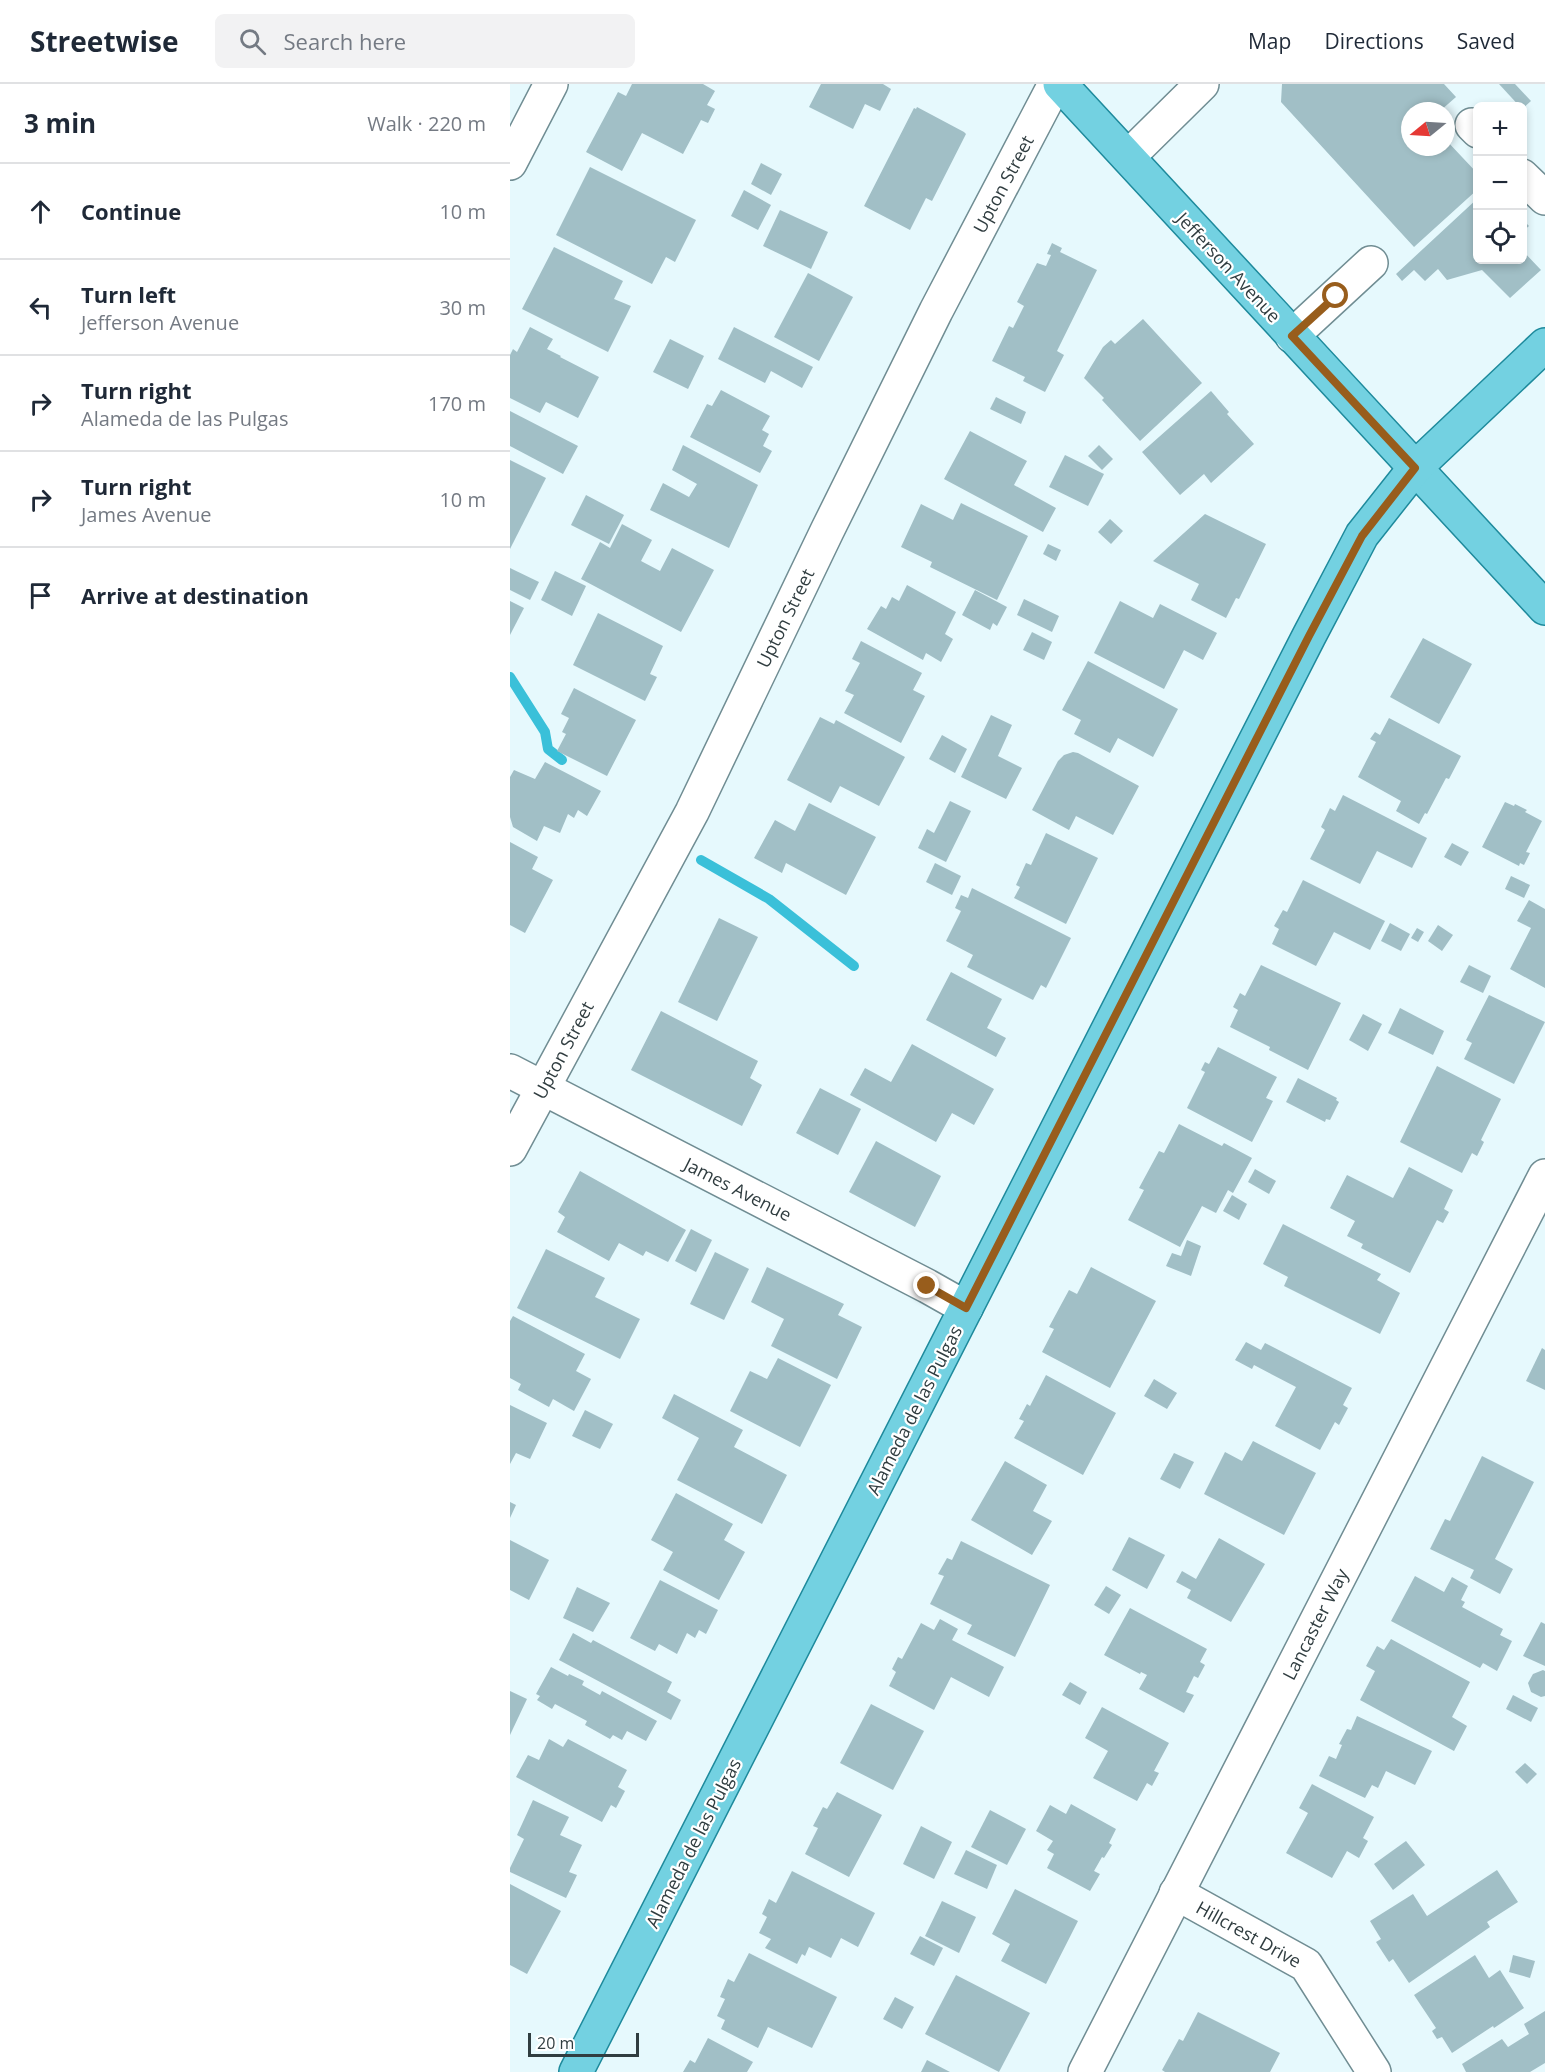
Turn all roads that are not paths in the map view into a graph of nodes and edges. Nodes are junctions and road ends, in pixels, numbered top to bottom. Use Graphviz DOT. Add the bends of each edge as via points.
graph roads {
  1 [pos="551,84"];
  2 [pos="1055,84"];
  3 [pos="1060,84"];
  4 [pos="1202,84"];
  5 [pos="1128,157"];
  6 [pos="510,163"];
  7 [pos="1527,181"];
  8 [pos="1545,198"];
  9 [pos="1371,263"];
  10 [pos="1292,336"];
  11 [pos="1545,345"];
  12 [pos="1415,468"];
  13 [pos="1545,608"];
  14 [pos="510,1071"];
  15 [pos="542,1087"];
  16 [pos="510,1149"];
  17 [pos="1545,1176"];
  18 [pos="966,1308"];
  19 [pos="1176,1893"];
  20 [pos="576,2072"];
  21 [pos="1085,2072"];
  22 [pos="1374,2072"];
  1 -- 6 [label="street"];
  2 -- 15 [label="street, Upton Street" via="926,332 692,812"];
  3 -- 5 [label="main road, Jefferson Avenue"];
  4 -- 5 [label="street"];
  5 -- 10 [label="main road, Jefferson Avenue"];
  7 -- 8 [label="street"];
  9 -- 10 [label="street"];
  10 -- 12 [label="main road, Jefferson Avenue"];
  11 -- 12 [label="main road, Alameda de las Pulgas"];
  12 -- 13 [label="main road, Jefferson Avenue"];
  12 -- 18 [label="main road, Alameda de las Pulgas" via="1362,536 1335,586"];
  14 -- 15 [label="street, James Avenue"];
  15 -- 16 [label="street, Upton Street"];
  15 -- 18 [label="street, James Avenue"];
  17 -- 19 [label="street, Lancaster Way"];
  18 -- 20 [label="main road, Alameda de las Pulgas"];
  19 -- 21 [label="street, Lancaster Way"];
  19 -- 22 [label="street, Hillcrest Drive" via="1306,1965"];
}
